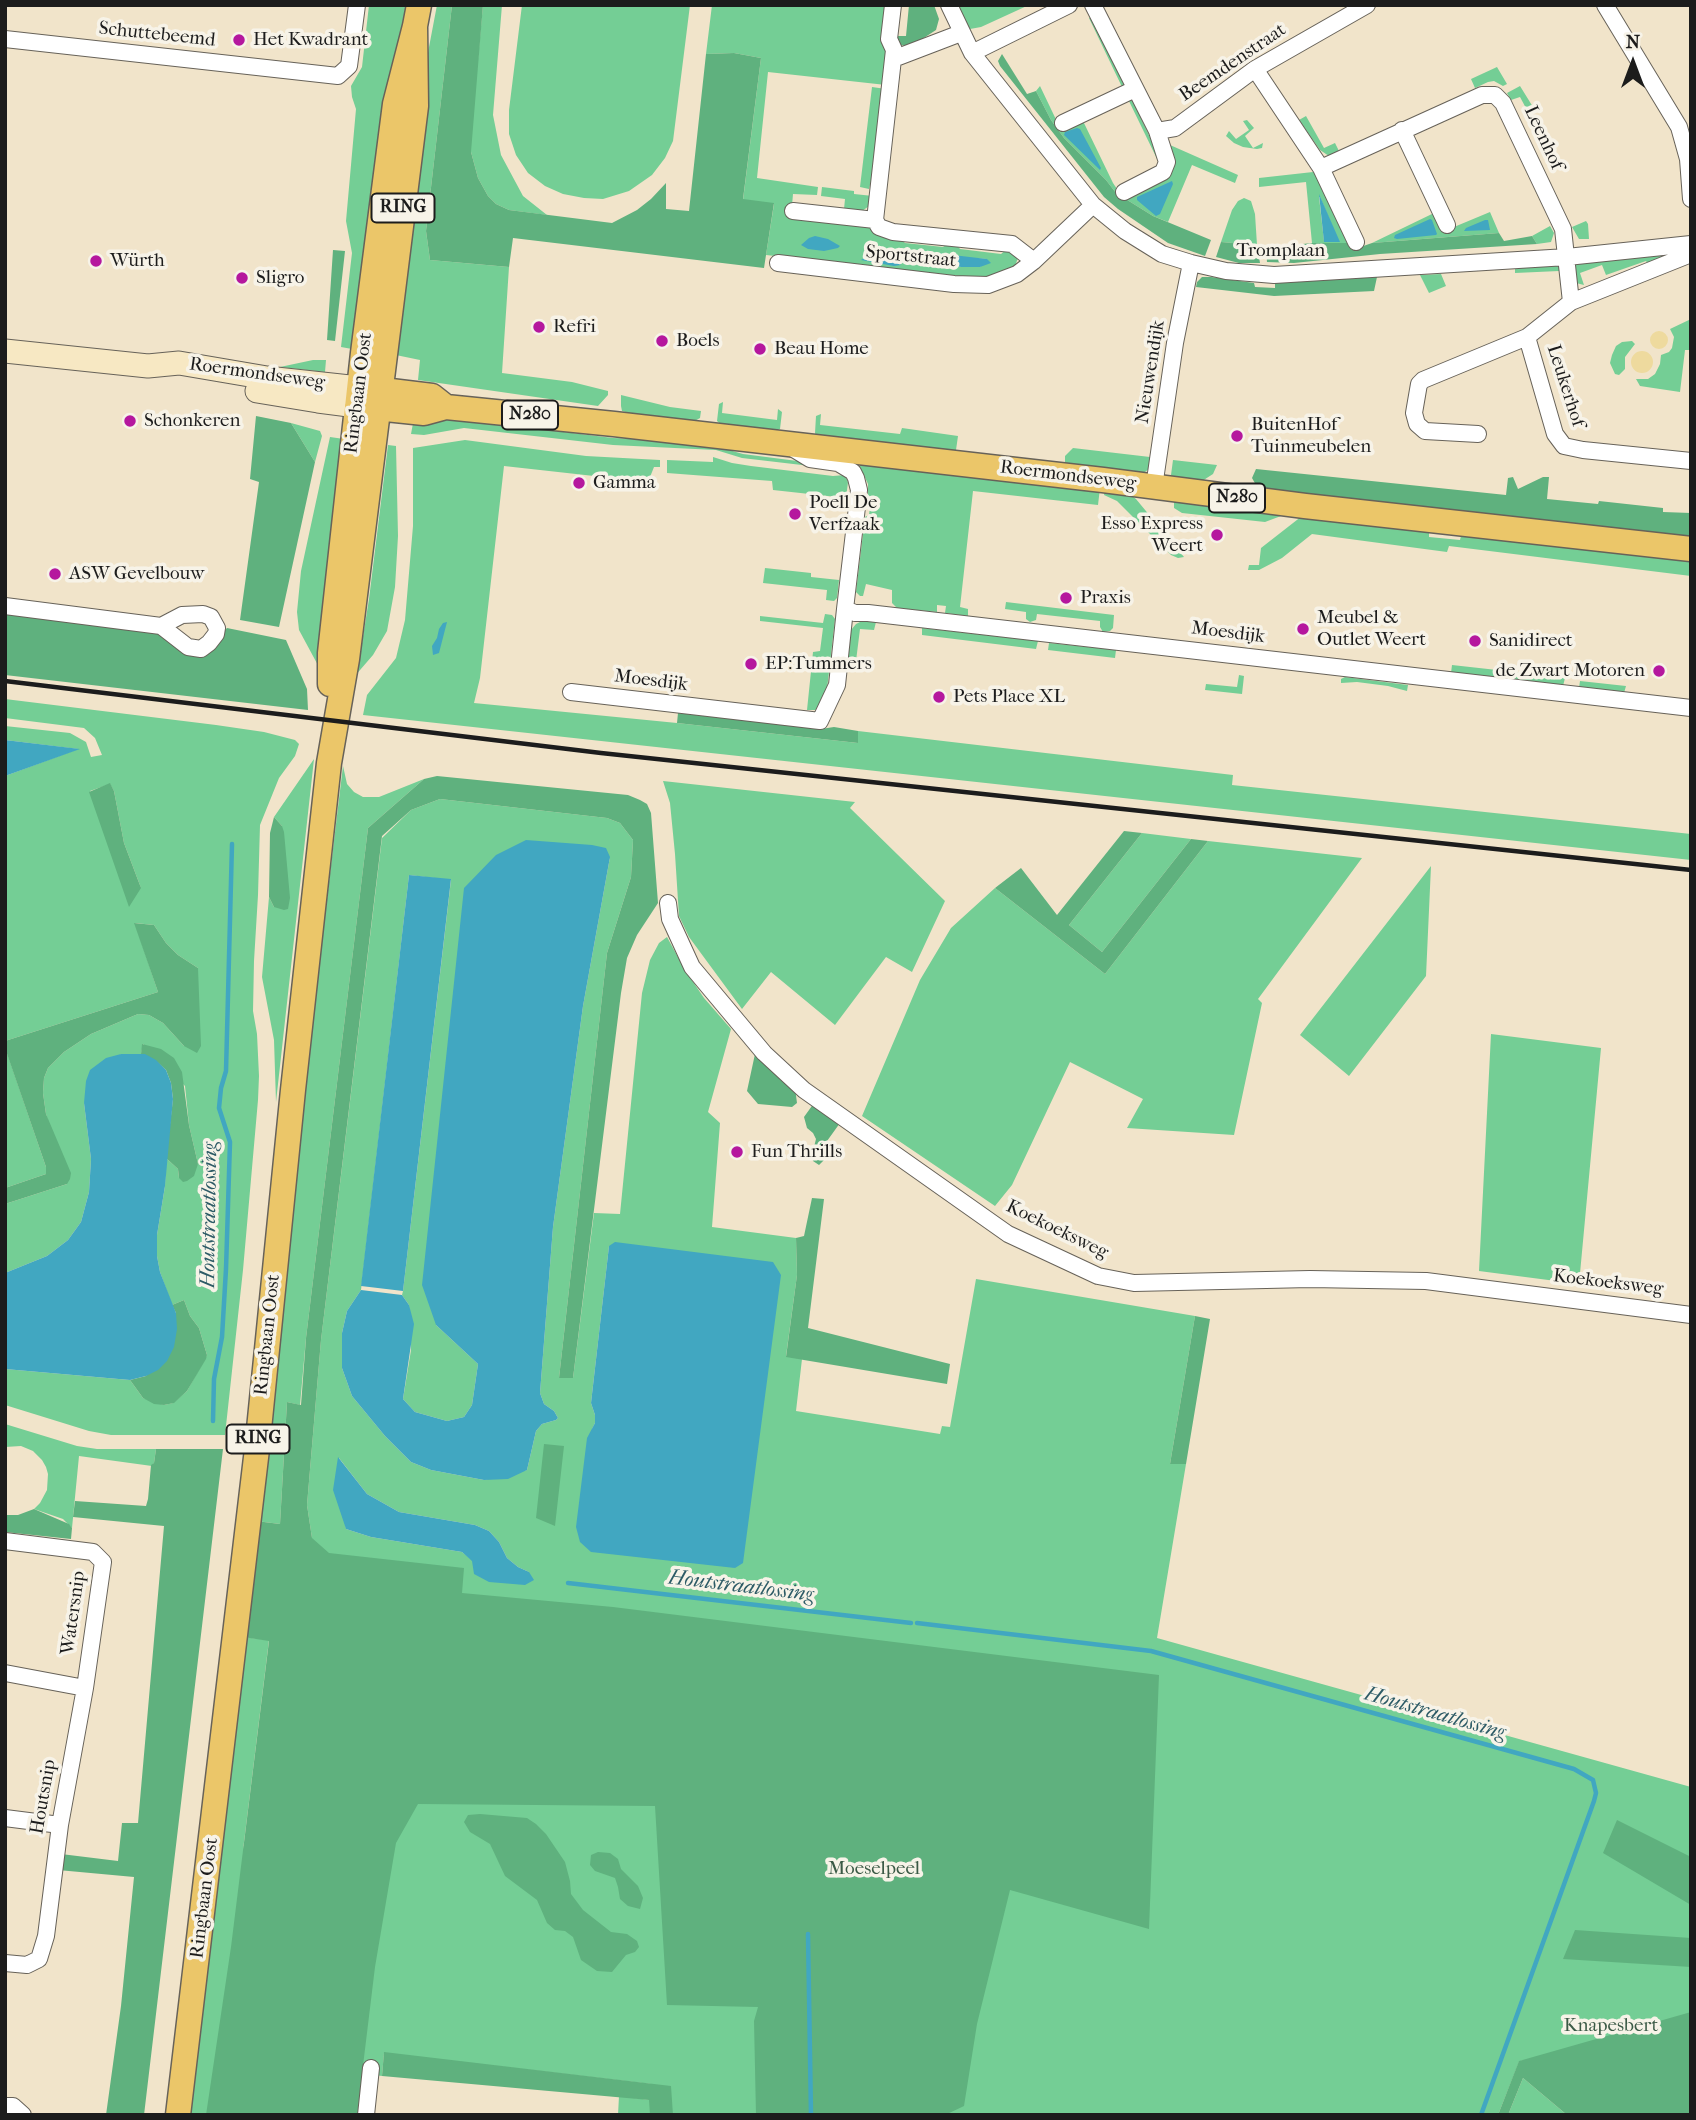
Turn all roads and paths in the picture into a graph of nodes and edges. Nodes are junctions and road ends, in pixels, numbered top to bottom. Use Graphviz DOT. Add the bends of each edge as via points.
graph roads {
  1 [pos="357,5"];
  2 [pos="893,5"];
  3 [pos="949,5"];
  4 [pos="1093,5"];
  5 [pos="1367,5"];
  6 [pos="1605,5"];
  7 [pos="1064,6"];
  8 [pos="417,16"];
  9 [pos="961,33"];
  10 [pos="5,39"];
  11 [pos="972,53"];
  12 [pos="893,59"];
  13 [pos="1255,69"];
  14 [pos="1135,89"];
  15 [pos="1063,123"];
  16 [pos="1402,130"];
  17 [pos="1157,131"];
  18 [pos="1321,168"];
  19 [pos="1124,192"];
  20 [pos="1691,199"];
  21 [pos="1093,205"];
  22 [pos="793,211"];
  23 [pos="875,220"];
  24 [pos="1447,225"];
  25 [pos="1356,242"];
  26 [pos="1691,244"];
  27 [pos="1691,254"];
  28 [pos="1567,257"];
  29 [pos="1034,261"];
  30 [pos="778,263"];
  31 [pos="1191,263"];
  32 [pos="1571,302"];
  33 [pos="1527,337"];
  34 [pos="5,351"];
  35 [pos="368,398"];
  36 [pos="1478,434"];
  37 [pos="784,443"];
  38 [pos="1691,461"];
  39 [pos="1154,487"];
  40 [pos="1691,549"];
  41 [pos="5,606"];
  42 [pos="845,609"];
  43 [pos="161,626"];
  44 [pos="571,692"];
  45 [pos="1691,708"];
  46 [pos="668,903"];
  47 [pos="1691,1315"];
  48 [pos="5,1541"];
  49 [pos="5,1673"];
  50 [pos="85,1688"];
  51 [pos="5,1818"];
  52 [pos="60,1825"];
  53 [pos="5,1963"];
  54 [pos="371,2068"];
  55 [pos="5,2106"];
  56 [pos="23,2115"];
  57 [pos="178,2115"];
  58 [pos="366,2115"];
  1 -- 10 [label="street, Schuttebeemd" via="349,66 338,76"];
  2 -- 12 [label="street, Sportstraat" via="889,39"];
  3 -- 9 [label="street, Tromplaan"];
  4 -- 14 [label="street"];
  5 -- 13 [label="street, Beemdenstraat"];
  6 -- 20 [label="street" via="1679,127 1688,159"];
  7 -- 11 [label="street"];
  8 -- 35 [label="main road, Ringbaan Oost / RING" via="416,106"];
  9 -- 11 [label="street, Tromplaan"];
  9 -- 12 [label="street"];
  11 -- 21 [label="street, Tromplaan"];
  12 -- 23 [label="street, Sportstraat"];
  13 -- 17 [label="street, Beemdenstraat" via="1175,128"];
  13 -- 18 [label="street"];
  14 -- 15 [label="street"];
  14 -- 17 [label="street"];
  16 -- 18 [label="street, Leenhof"];
  16 -- 24 [label="street"];
  16 -- 28 [label="street, Leenhof" via="1482,94 1495,95 1503,103 1563,229"];
  17 -- 19 [label="street" via="1167,162 1163,172"];
  18 -- 25 [label="street"];
  21 -- 29 [label="street, Sportstraat"];
  21 -- 31 [label="street, Tromplaan" via="1162,254"];
  22 -- 23 [label="street, Sportstraat"];
  23 -- 29 [label="street, Sportstraat" via="892,232 1012,244"];
  26 -- 28 [label="street, Tromplaan"];
  27 -- 32 [label="street, Leukerhof"];
  28 -- 31 [label="street, Tromplaan" via="1274,275"];
  28 -- 32 [label="street"];
  29 -- 30 [label="street, Sportstraat" via="1017,274 988,285"];
  31 -- 39 [label="street, Nieuwendijk"];
  32 -- 33 [label="street, Leukerhof"];
  33 -- 36 [label="street, Leukerhof" via="1419,384 1414,413 1424,431"];
  33 -- 38 [label="street, Leukerhof" via="1555,434 1564,446"];
  34 -- 35 [label="street, Roermondseweg" via="148,366 179,363"];
  35 -- 37 [label="main road, Roermondseweg / N280" via="432,396 446,407"];
  35 -- 57 [label="main road, Ringbaan Oost / RING" via="330,653 329,763 257,1449"];
  37 -- 39 [label="main road, Roermondseweg / N280"];
  37 -- 42 [label="street, Moesdijk" via="810,459 838,463 856,478 859,490"];
  39 -- 40 [label="main road, Roermondseweg / N280"];
  41 -- 43 [label="street"];
  42 -- 44 [label="street, Moesdijk" via="838,685 820,721"];
  42 -- 45 [label="street, Moesdijk"];
  46 -- 47 [label="street, Koekoeksweg" via="670,919 692,967 764,1054 804,1090 1008,1234 1098,1276 1134,1283 1426,1281"];
  48 -- 50 [label="street, Watersnip" via="93,1552 103,1562"];
  49 -- 50 [label="street"];
  50 -- 52 [label="street, Houtsnip"];
  51 -- 52 [label="street"];
  52 -- 53 [label="street, Houtsnip" via="39,1959 27,1965"];
  54 -- 58 [label="street"];
  55 -- 56 [label="street" via="13,2106"];
}
